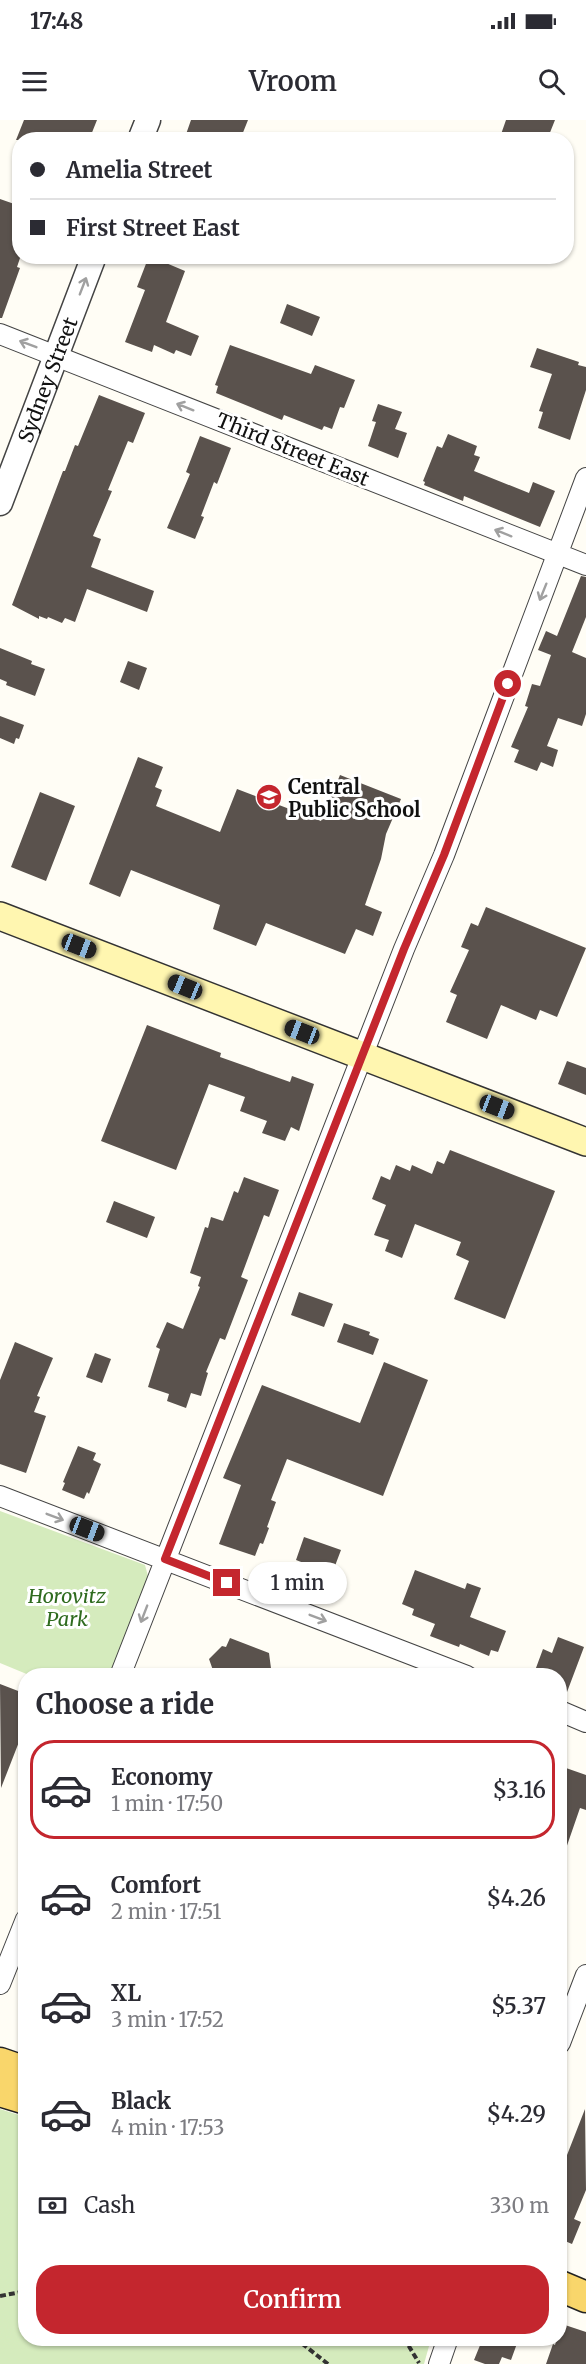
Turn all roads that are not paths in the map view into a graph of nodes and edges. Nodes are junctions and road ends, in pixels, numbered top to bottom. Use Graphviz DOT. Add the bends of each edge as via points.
graph roads {
  1 [pos="91,264"];
  2 [pos="0,333"];
  3 [pos="56,355"];
  4 [pos="586,478"];
  5 [pos="0,503"];
  6 [pos="557,554"];
  7 [pos="586,565"];
  8 [pos="0,916"];
  9 [pos="363,1055"];
  10 [pos="586,1142"];
  11 [pos="0,1496"];
  12 [pos="165,1559"];
  13 [pos="123,1668"];
  14 [pos="446,1668"];
  15 [pos="567,1714"];
  16 [pos="586,1722"];
  17 [pos="18,1939"];
  18 [pos="586,1975"];
  19 [pos="0,1984"];
  20 [pos="567,2025"];
  21 [pos="0,2063"];
  22 [pos="18,2069"];
  23 [pos="0,2091"];
  24 [pos="18,2097"];
  25 [pos="567,2289"];
  26 [pos="586,2297"];
  27 [pos="445,2346"];
  28 [pos="439,2364"];
  3 -- 1 [label="street, Sydney Street, one-way"];
  3 -- 2 [label="street, Third Street East, one-way"];
  3 -- 5 [label="street, Sydney Street"];
  6 -- 3 [label="street, Third Street East, one-way"];
  4 -- 6 [label="street"];
  6 -- 7 [label="street, Third Street East"];
  6 -- 9 [label="street, one-way" via="444,855"];
  8 -- 9 [label="main road"];
  9 -- 10 [label="main road"];
  9 -- 12 [label="street"];
  11 -- 12 [label="street, one-way"];
  12 -- 13 [label="street, one-way"];
  12 -- 14 [label="street, one-way"];
  15 -- 16 [label="street"];
  17 -- 19 [label="street"];
  18 -- 20 [label="street"];
  21 -- 22 [label="main road"];
  23 -- 24 [label="main road"];
  25 -- 26 [label="main road"];
  27 -- 28 [label="street"];
}
